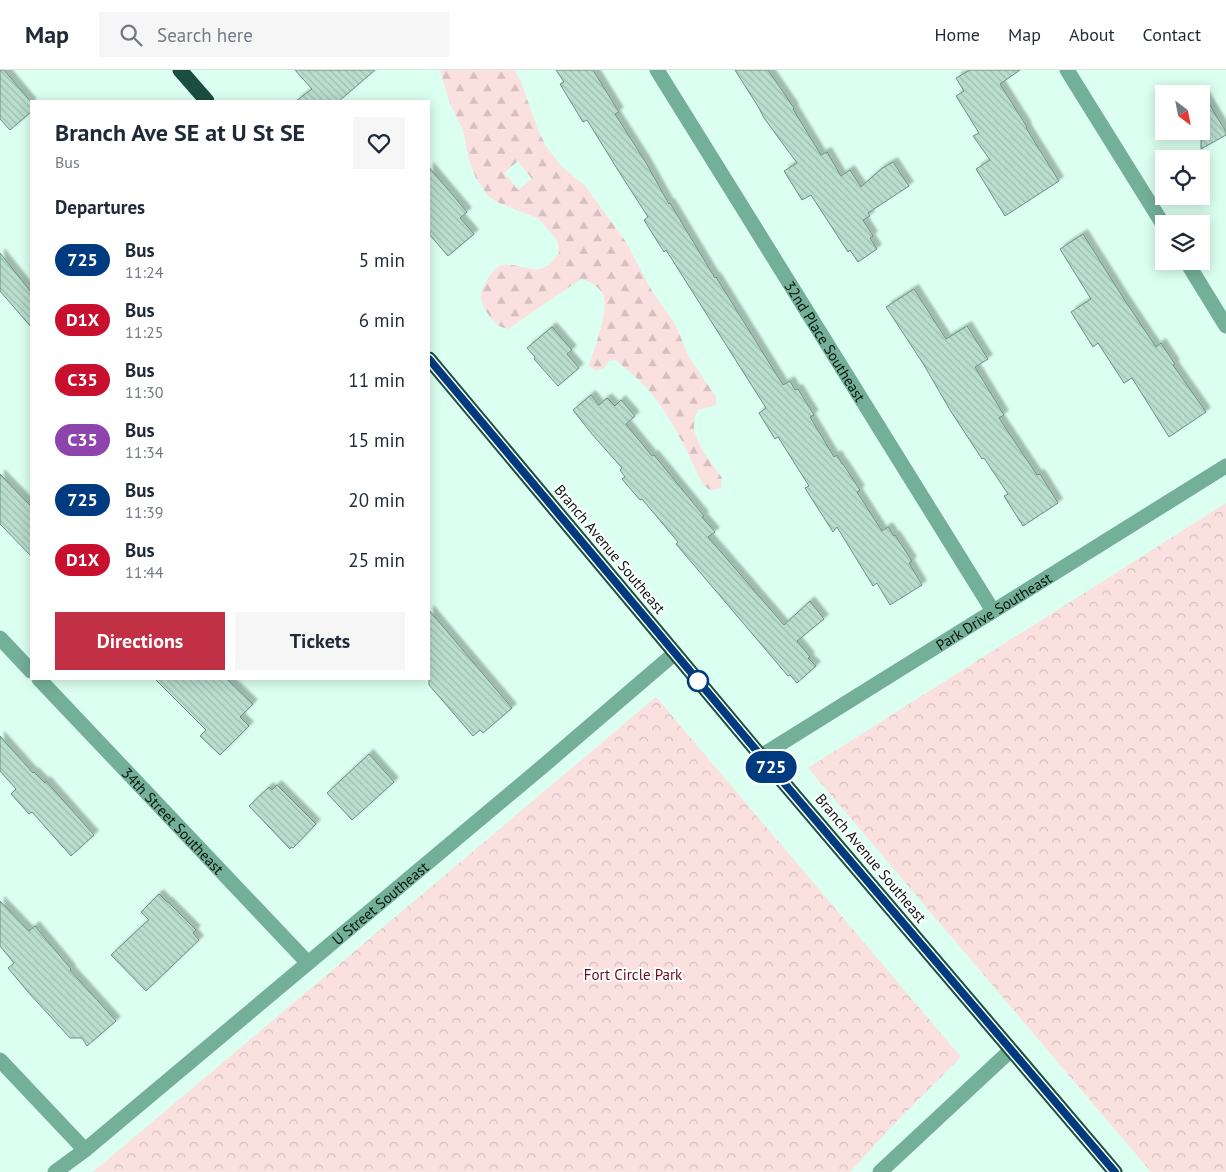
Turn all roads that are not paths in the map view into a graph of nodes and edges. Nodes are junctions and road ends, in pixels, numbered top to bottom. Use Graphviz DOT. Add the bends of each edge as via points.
graph roads {
  1 [pos="180,70"];
  2 [pos="658,70"];
  3 [pos="1067,70"];
  4 [pos="206,100"];
  5 [pos="1157,215"];
  6 [pos="1192,270"];
  7 [pos="1226,326"];
  8 [pos="430,360"];
  9 [pos="1226,466"];
  10 [pos="993,611"];
  11 [pos="0,638"];
  12 [pos="675,653"];
  13 [pos="30,670"];
  14 [pos="39,680"];
  15 [pos="761,756"];
  16 [pos="308,963"];
  17 [pos="1010,1050"];
  18 [pos="0,1060"];
  19 [pos="86,1150"];
  20 [pos="56,1172"];
  21 [pos="880,1172"];
  22 [pos="1115,1172"];
  1 -- 4 [label="highway"];
  2 -- 10 [label="street, 32nd Place Southeast"];
  3 -- 5 [label="street"];
  6 -- 7 [label="street"];
  8 -- 12 [label="highway, Branch Avenue Southeast"];
  9 -- 10 [label="street, Park Drive Southeast"];
  10 -- 15 [label="street, Park Drive Southeast"];
  11 -- 13 [label="street"];
  12 -- 15 [label="highway, Branch Avenue Southeast"];
  12 -- 16 [label="street, U Street Southeast"];
  14 -- 16 [label="street, 34th Street Southeast"];
  15 -- 17 [label="highway, Branch Avenue Southeast"];
  16 -- 19 [label="street, U Street Southeast"];
  17 -- 21 [label="street"];
  17 -- 22 [label="highway, Branch Avenue Southeast"];
  18 -- 19 [label="street"];
  19 -- 20 [label="street, U Street Southeast"];
}
